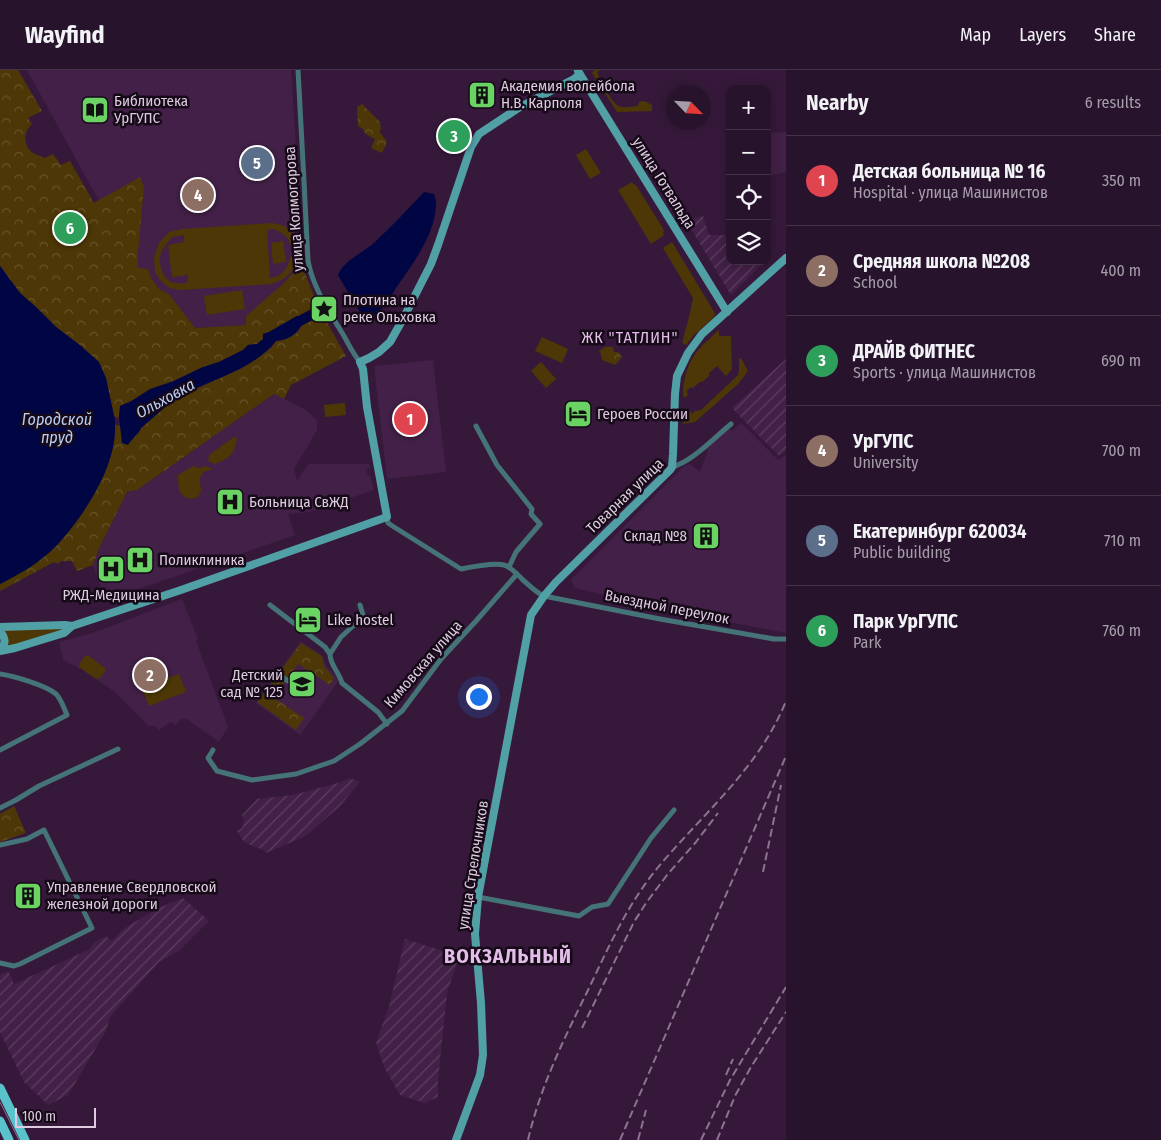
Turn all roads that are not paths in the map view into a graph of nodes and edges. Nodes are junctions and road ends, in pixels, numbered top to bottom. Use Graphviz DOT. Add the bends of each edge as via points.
graph roads {
  1 [pos="298,70"];
  2 [pos="579,72"];
  3 [pos="786,258"];
  4 [pos="727,312"];
  5 [pos="360,362"];
  6 [pos="731,424"];
  7 [pos="476,426"];
  8 [pos="672,467"];
  9 [pos="387,518"];
  10 [pos="509,567"];
  11 [pos="517,574"];
  12 [pos="544,596"];
  13 [pos="270,605"];
  14 [pos="360,606"];
  15 [pos="72,626"];
  16 [pos="0,627"];
  17 [pos="0,632"];
  18 [pos="786,639"];
  19 [pos="0,650"];
  20 [pos="330,654"];
  21 [pos="277,673"];
  22 [pos="0,674"];
  23 [pos="288,681"];
  24 [pos="387,724"];
  25 [pos="118,749"];
  26 [pos="0,750"];
  27 [pos="213,750"];
  28 [pos="0,808"];
  29 [pos="674,810"];
  30 [pos="0,845"];
  31 [pos="478,897"];
  32 [pos="0,963"];
  33 [pos="0,1088"];
  34 [pos="0,1121"];
  35 [pos="9,1140"];
  36 [pos="25,1140"];
  37 [pos="456,1140"];
  1 -- 5 [label="street, улица Колмогорова" via="310,272"];
  2 -- 4 [label="main road, улица Готвальда"];
  2 -- 5 [label="main road" via="574,78 520,107 474,140 431,264 403,319 390,342 380,352"];
  3 -- 4 [label="main road"];
  4 -- 8 [label="main road" via="697,340 677,376"];
  5 -- 9 [label="main road"];
  6 -- 8 [label="street, Товарная улица" via="688,460"];
  7 -- 10 [label="street" via="497,465 540,524 516,552"];
  8 -- 12 [label="main road, Товарная улица"];
  9 -- 10 [label="street" via="394,528 461,569 500,564"];
  9 -- 15 [label="main road"];
  10 -- 11 [label="street"];
  11 -- 12 [label="street" via="535,592"];
  11 -- 24 [label="street, Кимовская улица" via="441,659 402,711"];
  12 -- 18 [label="street, Выездной переулок" via="670,621"];
  12 -- 31 [label="main road, улица Стрелочников" via="530,621"];
  13 -- 20 [label="street"];
  14 -- 20 [label="street" via="365,622 353,626"];
  15 -- 16 [label="main road"];
  15 -- 19 [label="main road" via="64,632"];
  17 -- 19 [label="main road" via="5,643"];
  20 -- 24 [label="street" via="342,683 378,712"];
  21 -- 23 [label="street"];
  22 -- 26 [label="street" via="48,689 60,699 67,714"];
  24 -- 27 [label="street, Кимовская улица" via="334,761 291,775 252,780 217,772 208,758"];
  25 -- 28 [label="street"];
  29 -- 31 [label="street" via="651,838 608,904 592,907 579,916"];
  30 -- 32 [label="street" via="27,839 44,830 92,928 20,964"];
  31 -- 37 [label="main road, улица Стрелочников" via="475,934 483,1055 480,1075"];
  33 -- 36 [label="main road"];
  34 -- 35 [label="main road"];
}
